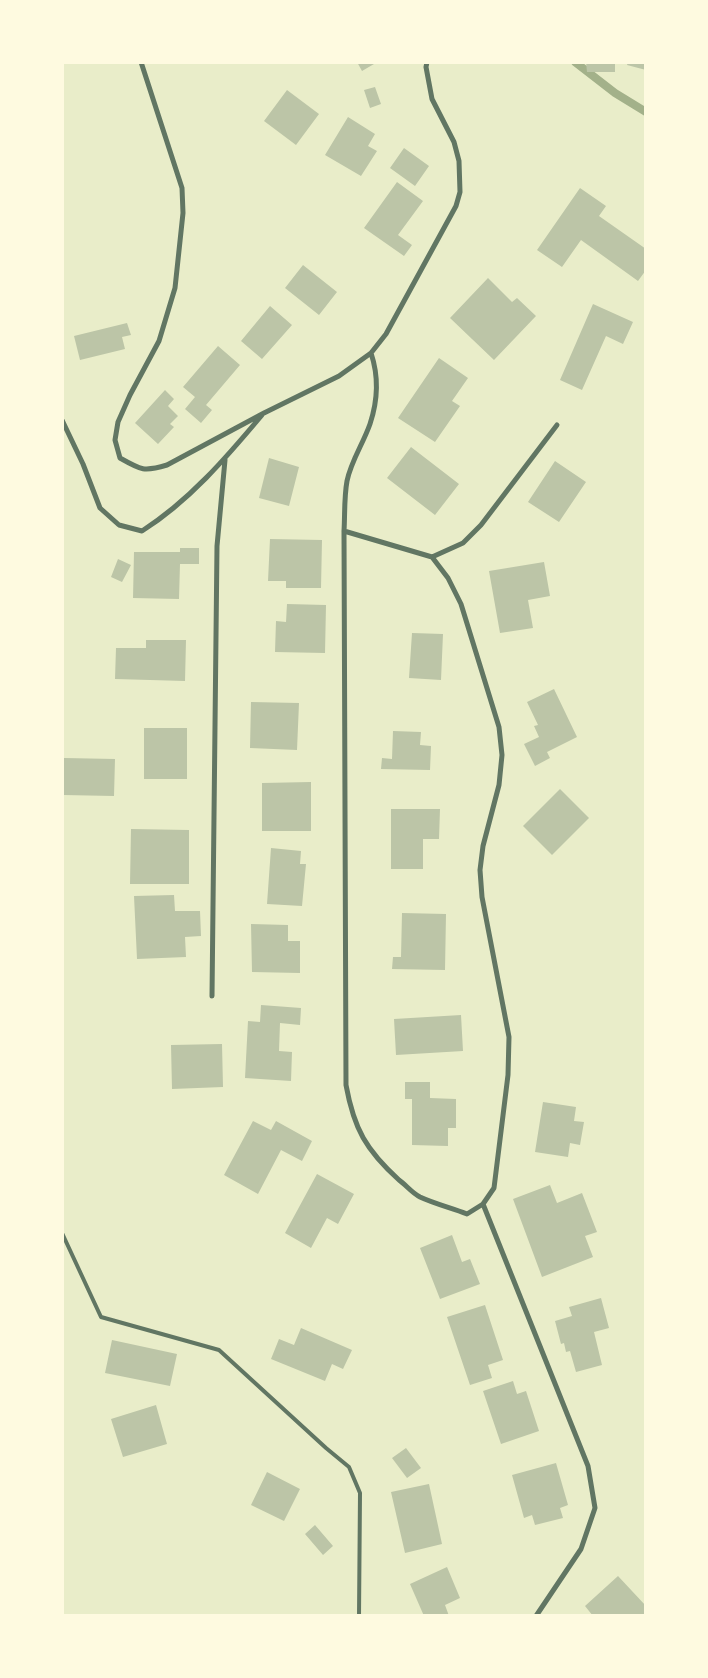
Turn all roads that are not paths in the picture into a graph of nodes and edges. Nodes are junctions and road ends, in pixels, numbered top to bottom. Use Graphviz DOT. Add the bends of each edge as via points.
graph roads {
  1 [pos="141,62"];
  2 [pos="427,62"];
  3 [pos="371,353"];
  4 [pos="264,413"];
  5 [pos="62,420"];
  6 [pos="557,425"];
  7 [pos="225,460"];
  8 [pos="344,531"];
  9 [pos="432,557"];
  10 [pos="212,996"];
  11 [pos="483,1204"];
  12 [pos="62,1232"];
  13 [pos="359,1616"];
  14 [pos="536,1616"];
  1 -- 4 [label="street" via="182,188 182,213 175,288 159,341 118,422 115,440 120,458 135,467 150,470 167,465"];
  2 -- 3 [label="street" via="432,99 454,142 459,161 460,192 456,206 398,314"];
  3 -- 4 [label="street" via="339,376"];
  3 -- 8 [label="street" via="378,392 370,424 355,454 347,482"];
  4 -- 7 [label="street"];
  5 -- 7 [label="street" via="100,508 119,525 142,531 165,516"];
  6 -- 9 [label="street" via="481,525 463,543"];
  7 -- 10 [label="street" via="217,546"];
  8 -- 9 [label="street"];
  8 -- 11 [label="street" via="346,1085 351,1110 369,1148 418,1196 467,1214"];
  9 -- 11 [label="street" via="462,604 498,727 502,755 499,785 480,870 482,897 509,1037 508,1075 494,1188"];
  11 -- 14 [label="street" via="588,1466 595,1508 581,1549"];
  12 -- 13 [label="lane" via="100,1317 219,1350 349,1467 360,1494"];
}
